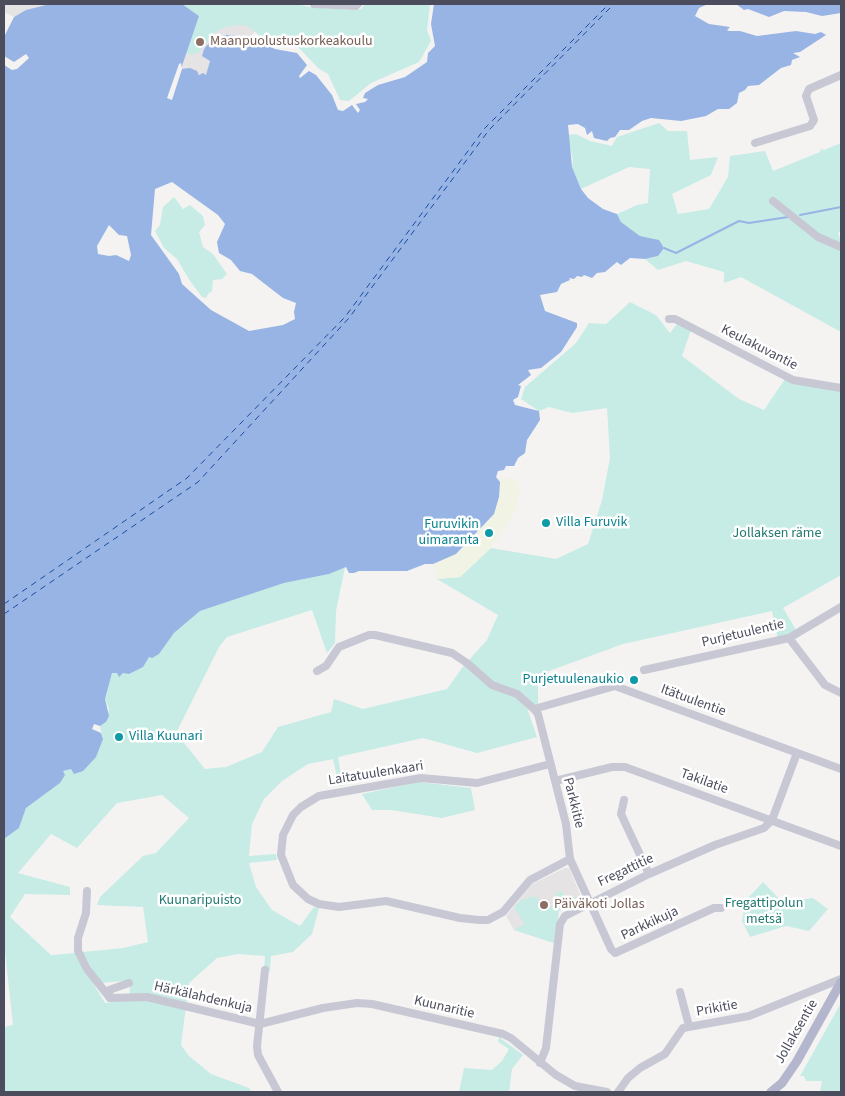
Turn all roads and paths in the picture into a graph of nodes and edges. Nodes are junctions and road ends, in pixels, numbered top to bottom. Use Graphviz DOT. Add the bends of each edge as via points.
graph roads {
  1 [pos="314,4"];
  2 [pos="358,4"];
  3 [pos="841,75"];
  4 [pos="755,143"];
  5 [pos="773,201"];
  6 [pos="841,246"];
  7 [pos="669,319"];
  8 [pos="841,388"];
  9 [pos="841,607"];
  10 [pos="789,638"];
  11 [pos="644,670"];
  12 [pos="317,671"];
  13 [pos="841,693"];
  14 [pos="534,709"];
  15 [pos="797,752"];
  16 [pos="550,764"];
  17 [pos="841,769"];
  18 [pos="555,782"];
  19 [pos="624,800"];
  20 [pos="772,820"];
  21 [pos="841,846"];
  22 [pos="570,859"];
  23 [pos="649,874"];
  24 [pos="87,891"];
  25 [pos="590,902"];
  26 [pos="721,908"];
  27 [pos="265,970"];
  28 [pos="841,980"];
  29 [pos="129,983"];
  30 [pos="680,992"];
  31 [pos="110,998"];
  32 [pos="260,1024"];
  33 [pos="689,1026"];
  34 [pos="540,1063"];
  35 [pos="278,1092"];
  36 [pos="607,1092"];
  37 [pos="618,1092"];
  38 [pos="771,1092"];
  1 -- 2 [label="street"];
  3 -- 4 [label="street" via="810,88 806,96 814,120 810,126"];
  5 -- 6 [label="street" via="818,237"];
  7 -- 8 [label="street, Keulakuvantie" via="675,319 793,380"];
  9 -- 10 [label="street, Purjetuulentie"];
  10 -- 11 [label="street, Purjetuulentie"];
  10 -- 13 [label="street" via="825,685"];
  12 -- 14 [label="street" via="326,666 339,647 375,635 452,653 492,685 517,694"];
  14 -- 15 [label="street, Itätuulentie" via="615,686"];
  14 -- 16 [label="street, Parkkitie"];
  15 -- 17 [label="street, Itätuulentie"];
  15 -- 20 [label="street"];
  16 -- 18 [label="street, Parkkitie"];
  16 -- 22 [label="street, Laitatuulenkaari" via="477,783 421,778 319,796 293,815 283,836 281,855 296,889 308,899 325,906 386,902 479,920 488,920 503,912 530,880"];
  18 -- 20 [label="street, Takilatie" via="612,767 625,767"];
  18 -- 22 [label="street, Parkkitie"];
  19 -- 23 [label="street" via="621,814"];
  20 -- 21 [label="street, Takilatie"];
  20 -- 23 [label="street, Fregattitie" via="760,830 715,845"];
  22 -- 25 [label="street, Parkkitie"];
  23 -- 25 [label="street, Fregattitie"];
  24 -- 31 [label="street" via="78,952 86,969"];
  25 -- 26 [label="street, Parkkikuja" via="611,949 616,953 714,908"];
  25 -- 34 [label="street, Fregattitie" via="567,913 560,924 546,1048"];
  27 -- 32 [label="street"];
  28 -- 33 [label="street, Prikitie" via="749,1016"];
  28 -- 38 [label="main road, Jollaksentie" via="797,1062"];
  29 -- 31 [label="street" via="109,990"];
  30 -- 33 [label="street"];
  31 -- 32 [label="street, Härkälahdenkuja" via="147,997"];
  32 -- 34 [label="street, Kuunaritie" via="323,1008 372,1004 503,1034"];
  32 -- 35 [label="street" via="258,1055"];
  33 -- 37 [label="street, Prikitie" via="679,1031 665,1054 640,1068"];
  34 -- 36 [label="street, Kuunaritie" via="575,1086"];
}
